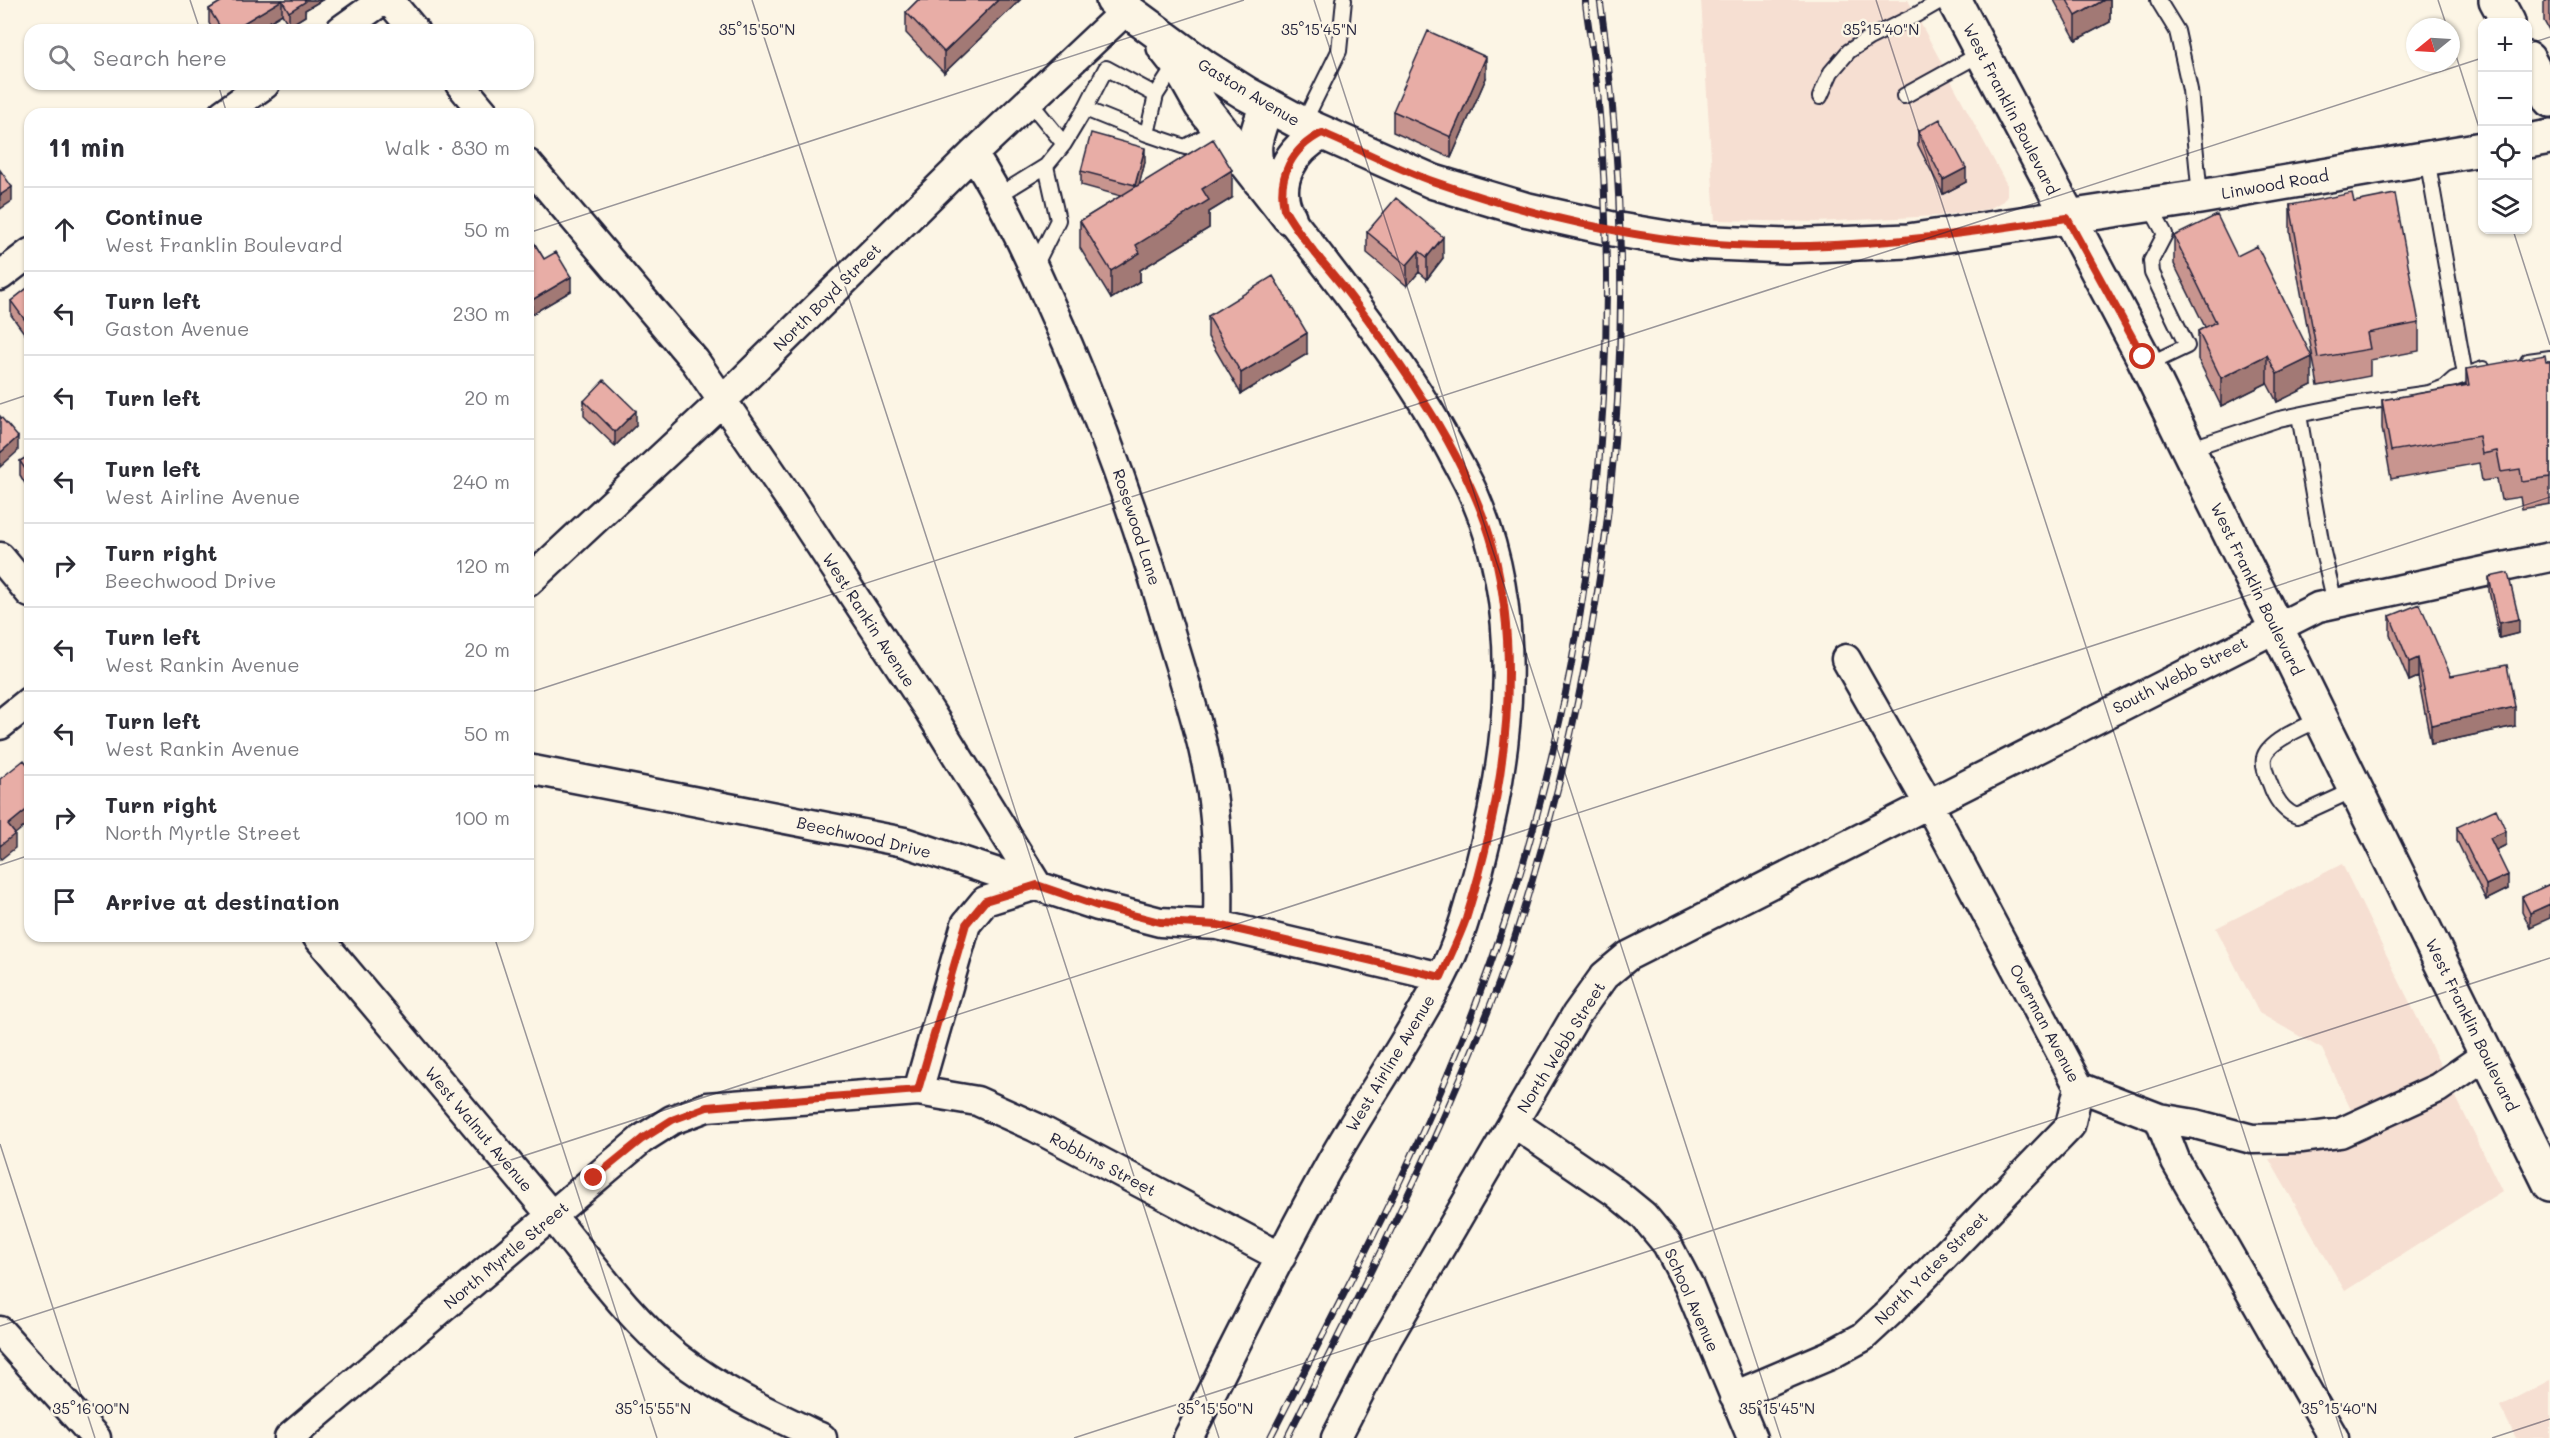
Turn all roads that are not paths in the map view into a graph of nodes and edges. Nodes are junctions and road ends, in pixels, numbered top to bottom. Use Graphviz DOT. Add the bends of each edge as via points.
graph roads {
  1 [pos="383,0"];
  2 [pos="389,0"];
  3 [pos="1344,0"];
  4 [pos="2158,0"];
  5 [pos="2496,0"];
  6 [pos="1955,2"];
  7 [pos="1130,10"];
  8 [pos="2506,18"];
  9 [pos="349,24"];
  10 [pos="409,24"];
  11 [pos="1982,53"];
  12 [pos="1094,60"];
  13 [pos="1176,63"];
  14 [pos="2532,66"];
  15 [pos="257,90"];
  16 [pos="465,90"];
  17 [pos="1156,95"];
  18 [pos="1904,96"];
  19 [pos="1820,97"];
  20 [pos="2550,100"];
  21 [pos="1029,101"];
  22 [pos="1267,105"];
  23 [pos="231,108"];
  24 [pos="480,108"];
  25 [pos="1085,109"];
  26 [pos="1219,129"];
  27 [pos="1312,129"];
  28 [pos="1147,135"];
  29 [pos="2550,137"];
  30 [pos="2532,140"];
  31 [pos="1064,144"];
  32 [pos="2478,150"];
  33 [pos="973,154"];
  34 [pos="2427,158"];
  35 [pos="1046,166"];
  36 [pos="534,171"];
  37 [pos="1260,181"];
  38 [pos="999,195"];
  39 [pos="2200,197"];
  40 [pos="2149,204"];
  41 [pos="1289,218"];
  42 [pos="2067,218"];
  43 [pos="24,258"];
  44 [pos="1034,268"];
  45 [pos="0,276"];
  46 [pos="2550,358"];
  47 [pos="2518,362"];
  48 [pos="2147,365"];
  49 [pos="2497,366"];
  50 [pos="2465,375"];
  51 [pos="721,402"];
  52 [pos="2299,415"];
  53 [pos="2189,449"];
  54 [pos="0,557"];
  55 [pos="2550,557"];
  56 [pos="534,576"];
  57 [pos="24,586"];
  58 [pos="2335,603"];
  59 [pos="2275,627"];
  60 [pos="1846,659"];
  61 [pos="24,706"];
  62 [pos="2321,719"];
  63 [pos="0,725"];
  64 [pos="534,770"];
  65 [pos="2356,789"];
  66 [pos="1928,803"];
  67 [pos="1037,885"];
  68 [pos="1218,925"];
  69 [pos="322,942"];
  70 [pos="1441,977"];
  71 [pos="2486,1055"];
  72 [pos="2079,1087"];
  73 [pos="918,1090"];
  74 [pos="2159,1118"];
  75 [pos="1514,1123"];
  76 [pos="2550,1184"];
  77 [pos="553,1217"];
  78 [pos="1281,1257"];
  79 [pos="0,1331"];
  80 [pos="1734,1396"];
  81 [pos="96,1438"];
  82 [pos="290,1438"];
  83 [pos="822,1438"];
  84 [pos="1188,1438"];
  85 [pos="1336,1438"];
  86 [pos="1752,1438"];
  87 [pos="2334,1438"];
  1 -- 9 [label="street"];
  2 -- 10 [label="street"];
  3 -- 27 [label="lane" via="1340,51"];
  4 -- 39 [label="lane" via="2177,31 2190,90"];
  5 -- 8 [label="main road"];
  6 -- 11 [label="main road, West Franklin Boulevard"];
  6 -- 19 [label="lane" via="1869,38 1849,51 1831,72"];
  7 -- 12 [label="street, North Boyd Street"];
  7 -- 13 [label="main road"];
  7 -- 22 [label="main road, Gaston Avenue" via="1206,68"];
  11 -- 18 [label="lane"];
  11 -- 42 [label="main road, West Franklin Boulevard"];
  12 -- 17 [label="lane"];
  12 -- 21 [label="street, North Boyd Street"];
  12 -- 25 [label="lane"];
  13 -- 17 [label="lane"];
  13 -- 26 [label="main road"];
  14 -- 20 [label="main road"];
  15 -- 23 [label="street"];
  16 -- 24 [label="street"];
  17 -- 28 [label="lane"];
  21 -- 31 [label="lane"];
  21 -- 33 [label="street, North Boyd Street"];
  22 -- 27 [label="main road, Gaston Avenue"];
  22 -- 37 [label="main road" via="1252,154"];
  25 -- 28 [label="lane"];
  25 -- 31 [label="lane"];
  26 -- 28 [label="lane" via="1185,147"];
  26 -- 37 [label="main road"];
  27 -- 41 [label="main road" via="1287,166 1281,193"];
  27 -- 42 [label="main road, Gaston Avenue" via="1434,182 1524,209 1691,242 1733,246 1908,241"];
  29 -- 30 [label="main road"];
  31 -- 35 [label="lane"];
  32 -- 34 [label="main road, Linwood Road"];
  33 -- 38 [label="street, Rosewood Lane"];
  33 -- 51 [label="street, North Boyd Street"];
  34 -- 39 [label="main road, Linwood Road"];
  34 -- 50 [label="lane"];
  35 -- 38 [label="lane"];
  35 -- 44 [label="lane" via="1058,220"];
  36 -- 51 [label="street, West Rankin Avenue" via="695,361"];
  37 -- 41 [label="main road"];
  38 -- 44 [label="street, Rosewood Lane"];
  39 -- 40 [label="main road, Linwood Road"];
  40 -- 42 [label="main road, Linwood Road"];
  40 -- 48 [label="lane" via="2165,234 2151,261 2152,273 2187,346"];
  41 -- 70 [label="street, West Airline Avenue" via="1376,329 1430,410 1474,494 1492,547 1504,608 1509,676 1500,770 1486,844 1465,920"];
  42 -- 48 [label="main road, West Franklin Boulevard"];
  43 -- 45 [label="street"];
  44 -- 68 [label="street, Rosewood Lane" via="1101,422 1139,527 1195,720 1212,792 1219,859"];
  46 -- 47 [label="lane"];
  48 -- 53 [label="main road, West Franklin Boulevard"];
  49 -- 50 [label="lane"];
  50 -- 52 [label="lane" via="2429,393"];
  51 -- 56 [label="street, North Boyd Street"];
  51 -- 67 [label="street, West Rankin Avenue" via="792,502 923,702"];
  52 -- 53 [label="lane"];
  52 -- 58 [label="lane"];
  53 -- 59 [label="main road, West Franklin Boulevard"];
  54 -- 57 [label="street"];
  55 -- 58 [label="street, South Webb Street"];
  58 -- 59 [label="street, South Webb Street"];
  59 -- 62 [label="main road, West Franklin Boulevard"];
  59 -- 66 [label="street, South Webb Street"];
  60 -- 66 [label="street, Overman Avenue"];
  61 -- 63 [label="street"];
  62 -- 65 [label="main road, West Franklin Boulevard"];
  62 -- 65 [label="lane" via="2270,746 2264,758 2276,798 2289,814 2297,816"];
  64 -- 67 [label="street, Beechwood Drive" via="904,842"];
  65 -- 71 [label="main road, West Franklin Boulevard"];
  66 -- 72 [label="street, Overman Avenue"];
  66 -- 75 [label="street, North Webb Street" via="1628,956 1604,976 1576,1015"];
  67 -- 68 [label="street, Beechwood Drive" via="1160,922"];
  67 -- 73 [label="street" via="985,901 966,924"];
  68 -- 70 [label="street, Beechwood Drive"];
  69 -- 77 [label="street, West Walnut Avenue"];
  70 -- 78 [label="street, West Airline Avenue" via="1329,1166"];
  71 -- 74 [label="street, Overman Avenue" via="2438,1088 2340,1133 2252,1139"];
  71 -- 76 [label="main road, West Franklin Boulevard"];
  72 -- 74 [label="street, Overman Avenue"];
  72 -- 80 [label="street, North Yates Street" via="2070,1126 1863,1337"];
  73 -- 77 [label="street, North Myrtle Street" via="707,1107 672,1120 642,1139"];
  73 -- 78 [label="street, Robbins Street" via="977,1101 1035,1127"];
  74 -- 87 [label="street" via="2176,1162"];
  75 -- 80 [label="street, School Avenue" via="1615,1192 1643,1215 1667,1244 1689,1286"];
  75 -- 85 [label="street, North Webb Street" via="1387,1339"];
  77 -- 82 [label="street, North Myrtle Street"];
  77 -- 83 [label="street, West Walnut Avenue" via="625,1307 676,1356 708,1380"];
  78 -- 84 [label="street, West Airline Avenue"];
  79 -- 81 [label="street"];
  80 -- 86 [label="street, School Avenue"];
}
